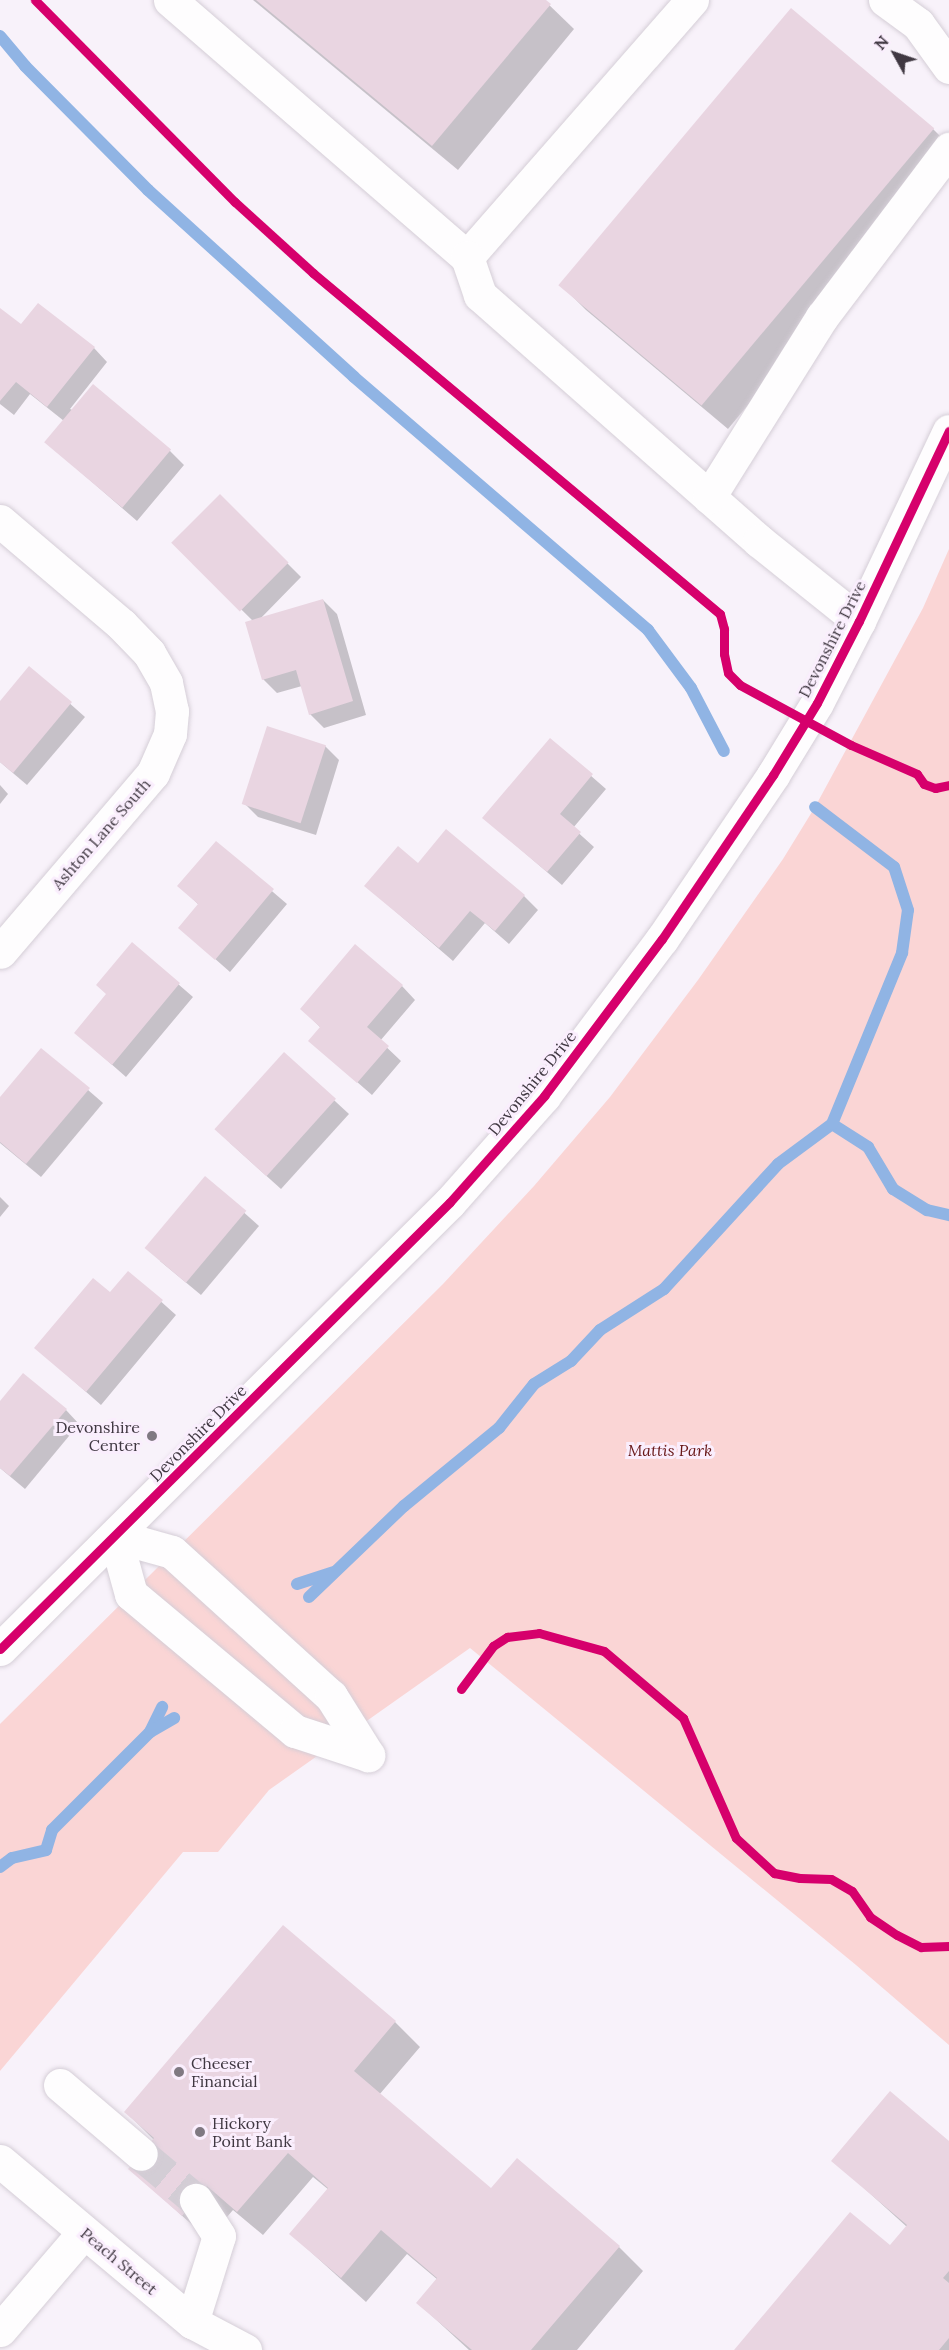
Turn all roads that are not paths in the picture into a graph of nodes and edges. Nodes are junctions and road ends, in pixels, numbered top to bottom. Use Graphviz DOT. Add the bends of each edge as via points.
graph roads {
  1 [pos="170,0"];
  2 [pos="692,0"];
  3 [pos="885,0"];
  4 [pos="949,67"];
  5 [pos="949,149"];
  6 [pos="467,257"];
  7 [pos="949,431"];
  8 [pos="709,496"];
  9 [pos="0,521"];
  10 [pos="859,621"];
  11 [pos="0,952"];
  12 [pos="115,1536"];
  13 [pos="0,1649"];
  14 [pos="60,2085"];
  15 [pos="141,2154"];
  16 [pos="0,2161"];
  17 [pos="196,2200"];
  18 [pos="84,2232"];
  19 [pos="192,2322"];
  20 [pos="0,2330"];
  21 [pos="244,2350"];
  1 -- 6 [label="street"];
  2 -- 6 [label="street"];
  3 -- 4 [label="street" via="918,24"];
  5 -- 8 [label="street" via="822,318"];
  6 -- 8 [label="street" via="480,295"];
  7 -- 10 [label="street, Devonshire Drive"];
  8 -- 10 [label="street"];
  9 -- 11 [label="street, Ashton Lane South" via="122,625 149,653 166,683 172,711 170,734 153,773"];
  10 -- 12 [label="street, Devonshire Drive" via="817,703 743,821 663,939 544,1096 450,1202"];
  12 -- 12 [label="street" via="131,1594 295,1731 368,1755 331,1696 172,1552"];
  12 -- 13 [label="street, Devonshire Drive"];
  14 -- 15 [label="street"];
  16 -- 18 [label="street, Peach Street"];
  17 -- 19 [label="street" via="219,2236"];
  18 -- 19 [label="street, Peach Street"];
  18 -- 20 [label="street"];
  19 -- 21 [label="street, Peach Street"];
}
